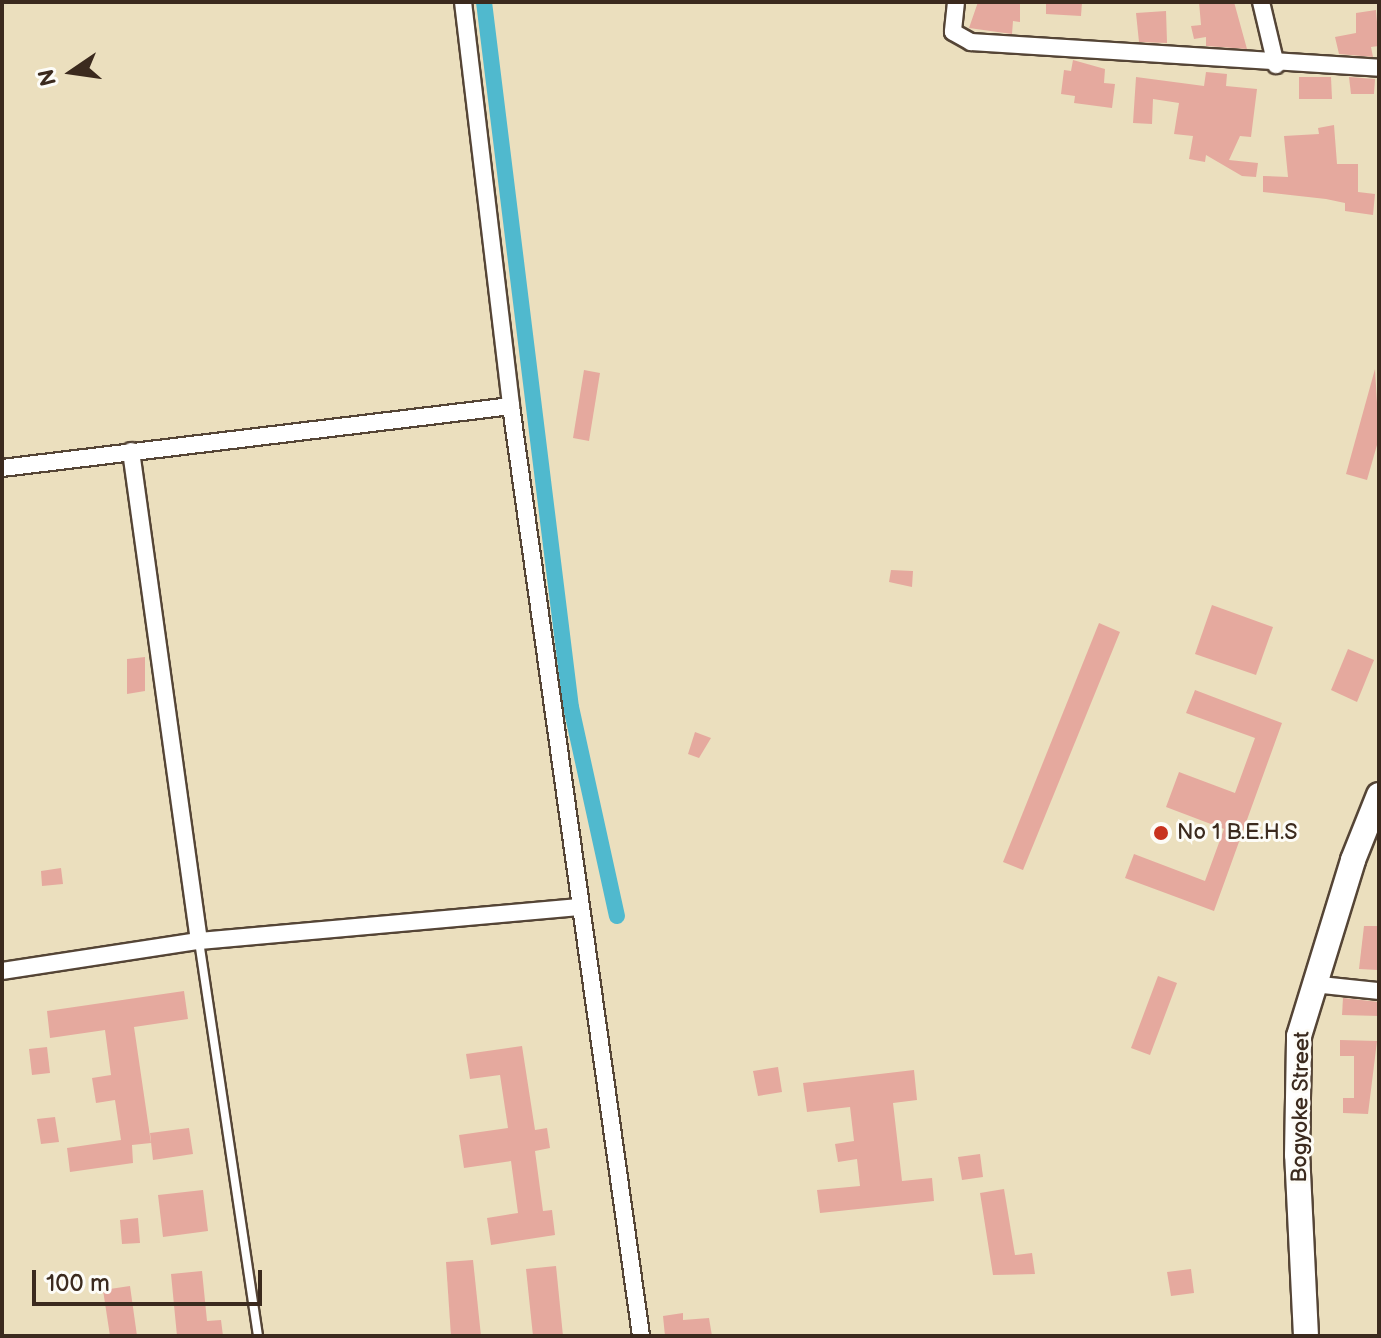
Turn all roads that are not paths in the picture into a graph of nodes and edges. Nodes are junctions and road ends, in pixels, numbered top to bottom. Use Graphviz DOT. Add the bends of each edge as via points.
graph roads {
  1 [pos="463,2"];
  2 [pos="956,2"];
  3 [pos="1261,2"];
  4 [pos="1276,65"];
  5 [pos="1379,68"];
  6 [pos="511,406"];
  7 [pos="131,451"];
  8 [pos="2,468"];
  9 [pos="1379,795"];
  10 [pos="579,907"];
  11 [pos="199,941"];
  12 [pos="2,971"];
  13 [pos="1312,984"];
  14 [pos="1379,991"];
  15 [pos="258,1336"];
  16 [pos="641,1336"];
  17 [pos="1306,1336"];
  1 -- 6 [label="street"];
  2 -- 4 [label="street" via="953,32 971,42"];
  3 -- 4 [label="street"];
  4 -- 5 [label="street"];
  6 -- 7 [label="street"];
  6 -- 10 [label="street"];
  7 -- 8 [label="street"];
  7 -- 11 [label="street"];
  9 -- 13 [label="main road, Bogyoke Street"];
  10 -- 11 [label="street"];
  10 -- 16 [label="street"];
  11 -- 12 [label="street"];
  11 -- 15 [label="lane"];
  13 -- 14 [label="street"];
  13 -- 17 [label="main road, Bogyoke Street" via="1299,1036 1298,1081"];
}
